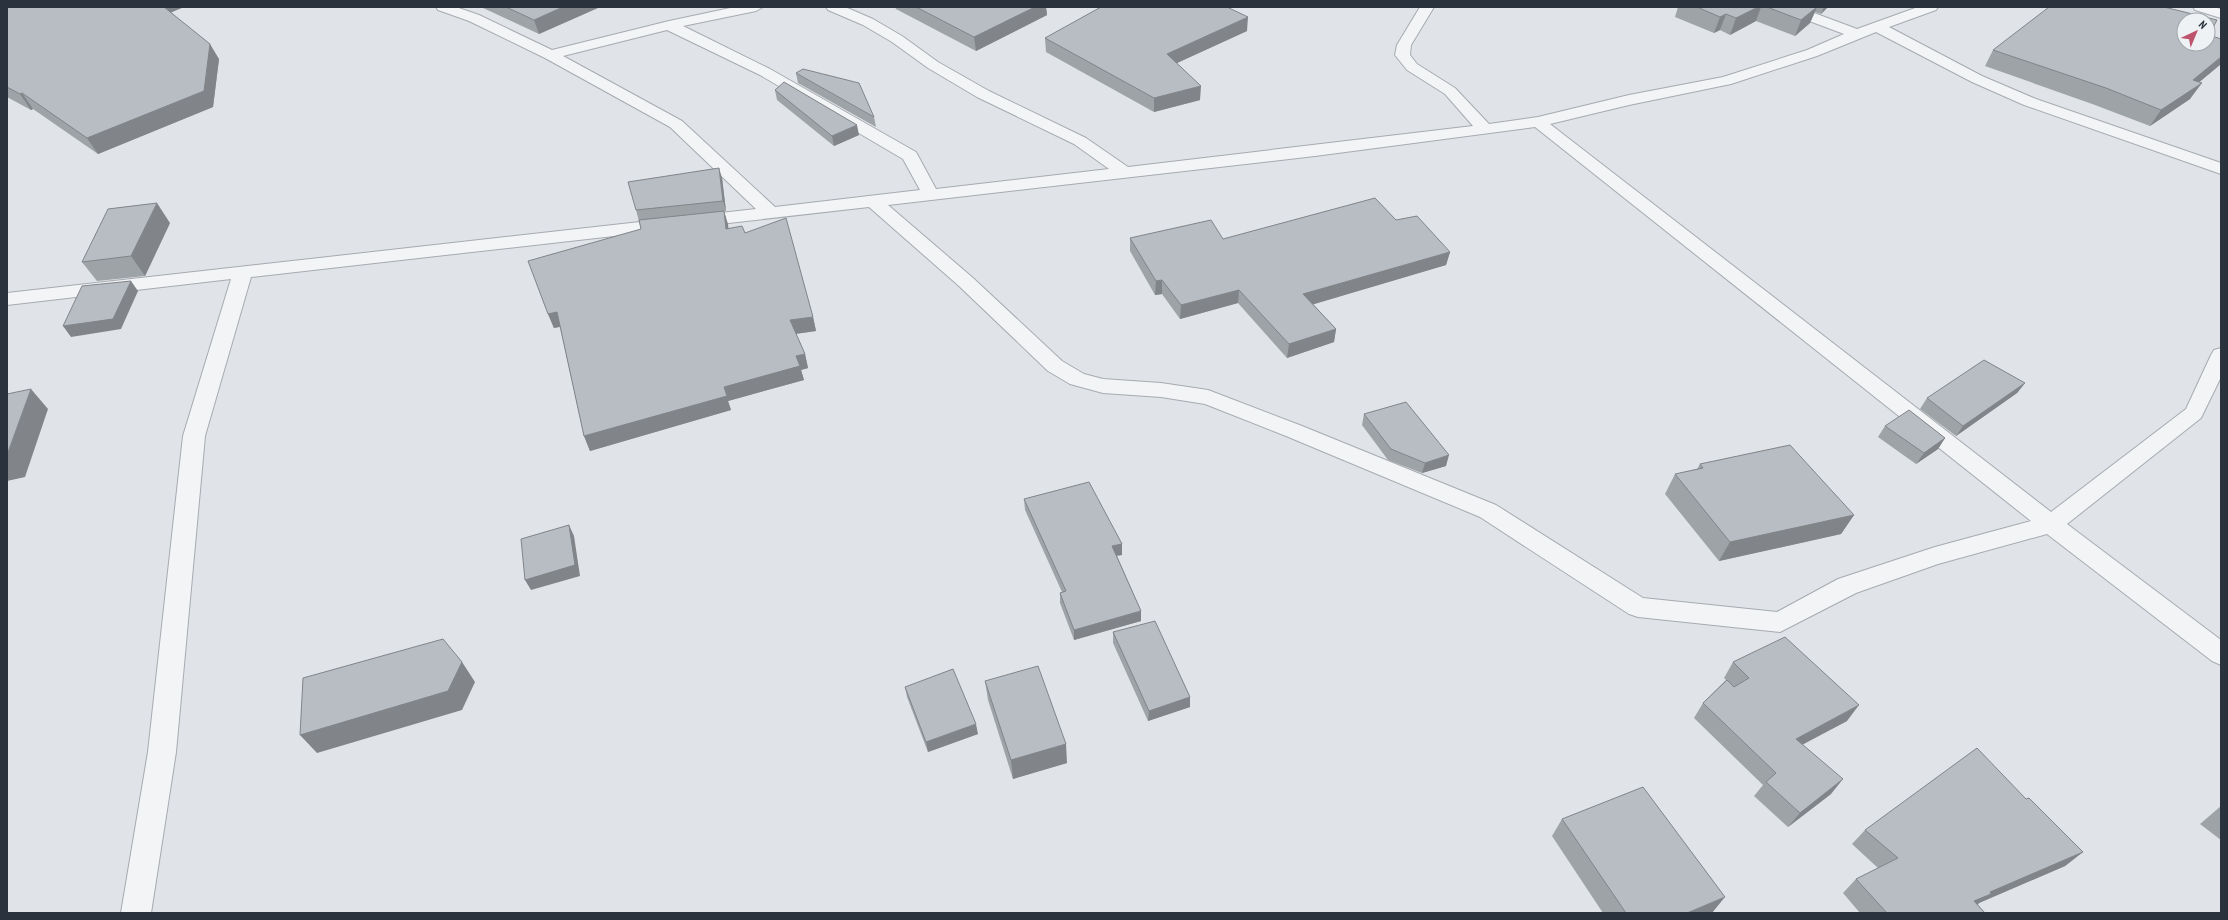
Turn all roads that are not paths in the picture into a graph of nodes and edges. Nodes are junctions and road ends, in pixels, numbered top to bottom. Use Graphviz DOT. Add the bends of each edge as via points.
graph roads {
  1 [pos="443,7"];
  2 [pos="756,7"];
  3 [pos="833,7"];
  4 [pos="1427,7"];
  5 [pos="1785,7"];
  6 [pos="1930,7"];
  7 [pos="2200,7"];
  8 [pos="2221,14"];
  9 [pos="669,25"];
  10 [pos="1878,27"];
  11 [pos="1857,34"];
  12 [pos="550,55"];
  13 [pos="1538,122"];
  14 [pos="1485,129"];
  15 [pos="2221,169"];
  16 [pos="1125,173"];
  17 [pos="931,195"];
  18 [pos="873,201"];
  19 [pos="770,213"];
  20 [pos="243,272"];
  21 [pos="7,299"];
  22 [pos="2221,355"];
  23 [pos="2051,524"];
  24 [pos="2221,654"];
  25 [pos="136,913"];
  1 -- 12 [label="street" via="474,18"];
  2 -- 9 [label="street"];
  3 -- 16 [label="street" via="868,22 983,94 1080,140"];
  4 -- 14 [label="street" via="1404,45 1402,55 1412,67 1450,90"];
  5 -- 11 [label="street"];
  6 -- 10 [label="street"];
  7 -- 8 [label="street"];
  9 -- 12 [label="street"];
  9 -- 17 [label="street" via="766,72 910,156"];
  10 -- 11 [label="street"];
  10 -- 15 [label="street" via="1977,79 2030,102"];
  11 -- 13 [label="street" via="1812,54 1726,81 1629,100"];
  12 -- 19 [label="street" via="676,124"];
  13 -- 14 [label="street"];
  13 -- 23 [label="street"];
  14 -- 16 [label="street" via="1315,152"];
  16 -- 17 [label="street"];
  17 -- 18 [label="street"];
  18 -- 19 [label="street"];
  18 -- 23 [label="street" via="966,282 1055,366 1077,379 1103,386 1208,396 1302,434 1488,511 1638,607 1780,622 1847,586 1936,556"];
  19 -- 20 [label="street"];
  20 -- 21 [label="street"];
  20 -- 25 [label="street" via="194,436 162,752"];
  22 -- 23 [label="street" via="2194,413"];
  23 -- 24 [label="street"];
}
